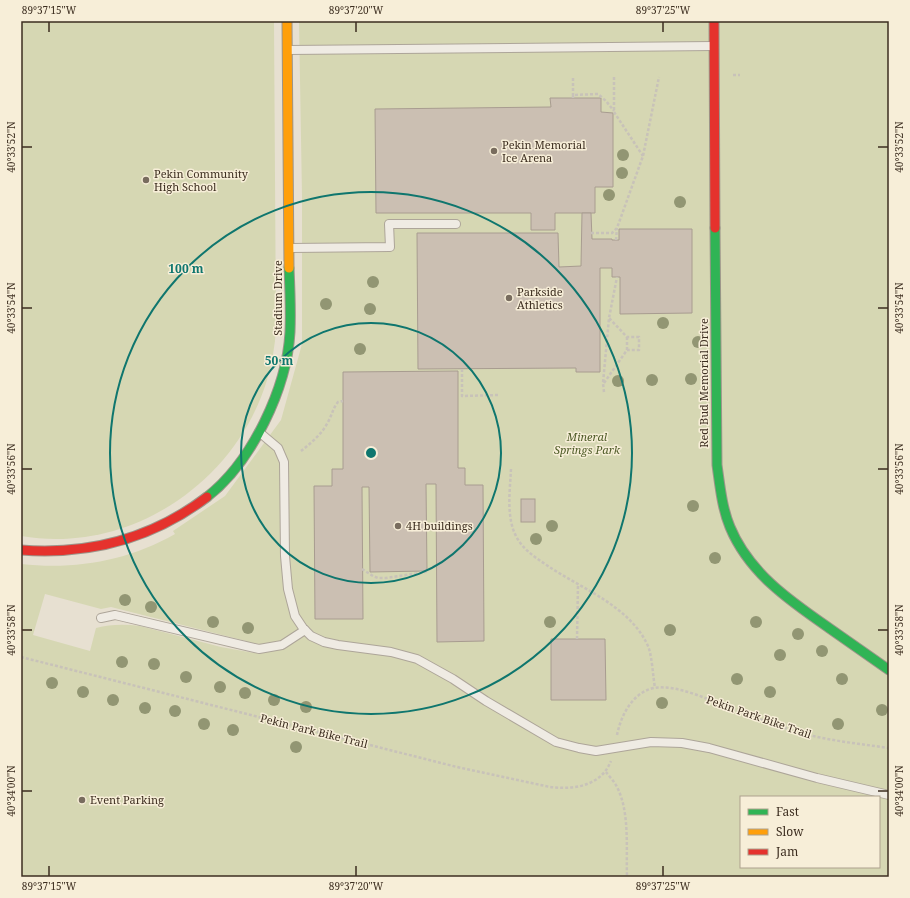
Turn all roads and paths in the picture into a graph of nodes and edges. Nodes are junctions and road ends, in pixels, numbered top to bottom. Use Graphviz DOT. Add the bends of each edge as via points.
graph roads {
  1 [pos="287,21"];
  2 [pos="714,21"];
  3 [pos="714,46"];
  4 [pos="288,50"];
  5 [pos="614,77"];
  6 [pos="659,77"];
  7 [pos="573,78"];
  8 [pos="614,112"];
  9 [pos="643,156"];
  10 [pos="456,224"];
  11 [pos="617,228"];
  12 [pos="591,233"];
  13 [pos="616,240"];
  14 [pos="290,248"];
  15 [pos="617,277"];
  16 [pos="609,318"];
  17 [pos="627,337"];
  18 [pos="627,350"];
  19 [pos="462,369"];
  20 [pos="603,383"];
  21 [pos="604,392"];
  22 [pos="498,395"];
  23 [pos="343,401"];
  24 [pos="260,432"];
  25 [pos="301,451"];
  26 [pos="511,469"];
  27 [pos="21,550"];
  28 [pos="436,565"];
  29 [pos="362,569"];
  30 [pos="578,584"];
  31 [pos="101,618"];
  32 [pos="305,630"];
  33 [pos="576,639"];
  34 [pos="21,657"];
  35 [pos="889,670"];
  36 [pos="654,688"];
  37 [pos="889,748"];
  38 [pos="614,749"];
  39 [pos="606,772"];
  40 [pos="889,796"];
  41 [pos="627,877"];
  1 -- 4 [label="street, Stadium Drive"];
  2 -- 3 [label="street, Red Bud Memorial Drive"];
  3 -- 4 [label="lane"];
  3 -- 35 [label="street, Red Bud Memorial Drive" via="717,465 726,516 734,537 748,559 775,588"];
  4 -- 14 [label="street, Stadium Drive"];
  5 -- 8 [label="path"];
  6 -- 9 [label="path"];
  7 -- 8 [label="path" via="573,96 598,94"];
  8 -- 9 [label="path"];
  9 -- 11 [label="path"];
  10 -- 14 [label="lane" via="389,224 390,247"];
  11 -- 12 [label="path" via="612,233"];
  11 -- 13 [label="path"];
  14 -- 24 [label="street, Stadium Drive" via="289,347 276,398"];
  15 -- 16 [label="path"];
  16 -- 17 [label="path"];
  16 -- 20 [label="path"];
  17 -- 18 [label="path"];
  17 -- 18 [label="path" via="639,337 639,350"];
  18 -- 20 [label="path"];
  19 -- 22 [label="path" via="462,396"];
  20 -- 21 [label="path"];
  23 -- 25 [label="path" via="334,407 328,424"];
  24 -- 27 [label="street, Stadium Drive" via="239,463 212,492 198,504 162,524 141,534 103,546 64,551"];
  24 -- 32 [label="lane" via="278,448 284,462 288,589 296,616"];
  26 -- 30 [label="path" via="510,518 518,540 529,553"];
  28 -- 29 [label="path" via="425,572 386,578 378,578"];
  30 -- 33 [label="path"];
  30 -- 36 [label="path" via="619,611 640,630 649,648"];
  31 -- 32 [label="lane" via="115,615 259,649 282,645"];
  32 -- 38 [label="lane" via="324,642 390,652 417,659 556,742 596,751"];
  34 -- 39 [label="path, Pekin Park Bike Trail" via="508,779 566,788 588,784"];
  36 -- 37 [label="path, Pekin Park Bike Trail" via="664,687 687,692 805,734"];
  36 -- 38 [label="path, Pekin Park Bike Trail" via="644,691 631,701 617,732"];
  38 -- 39 [label="path, Pekin Park Bike Trail"];
  38 -- 40 [label="lane" via="652,742 682,742"];
  39 -- 41 [label="path" via="616,786 625,815"];
}
